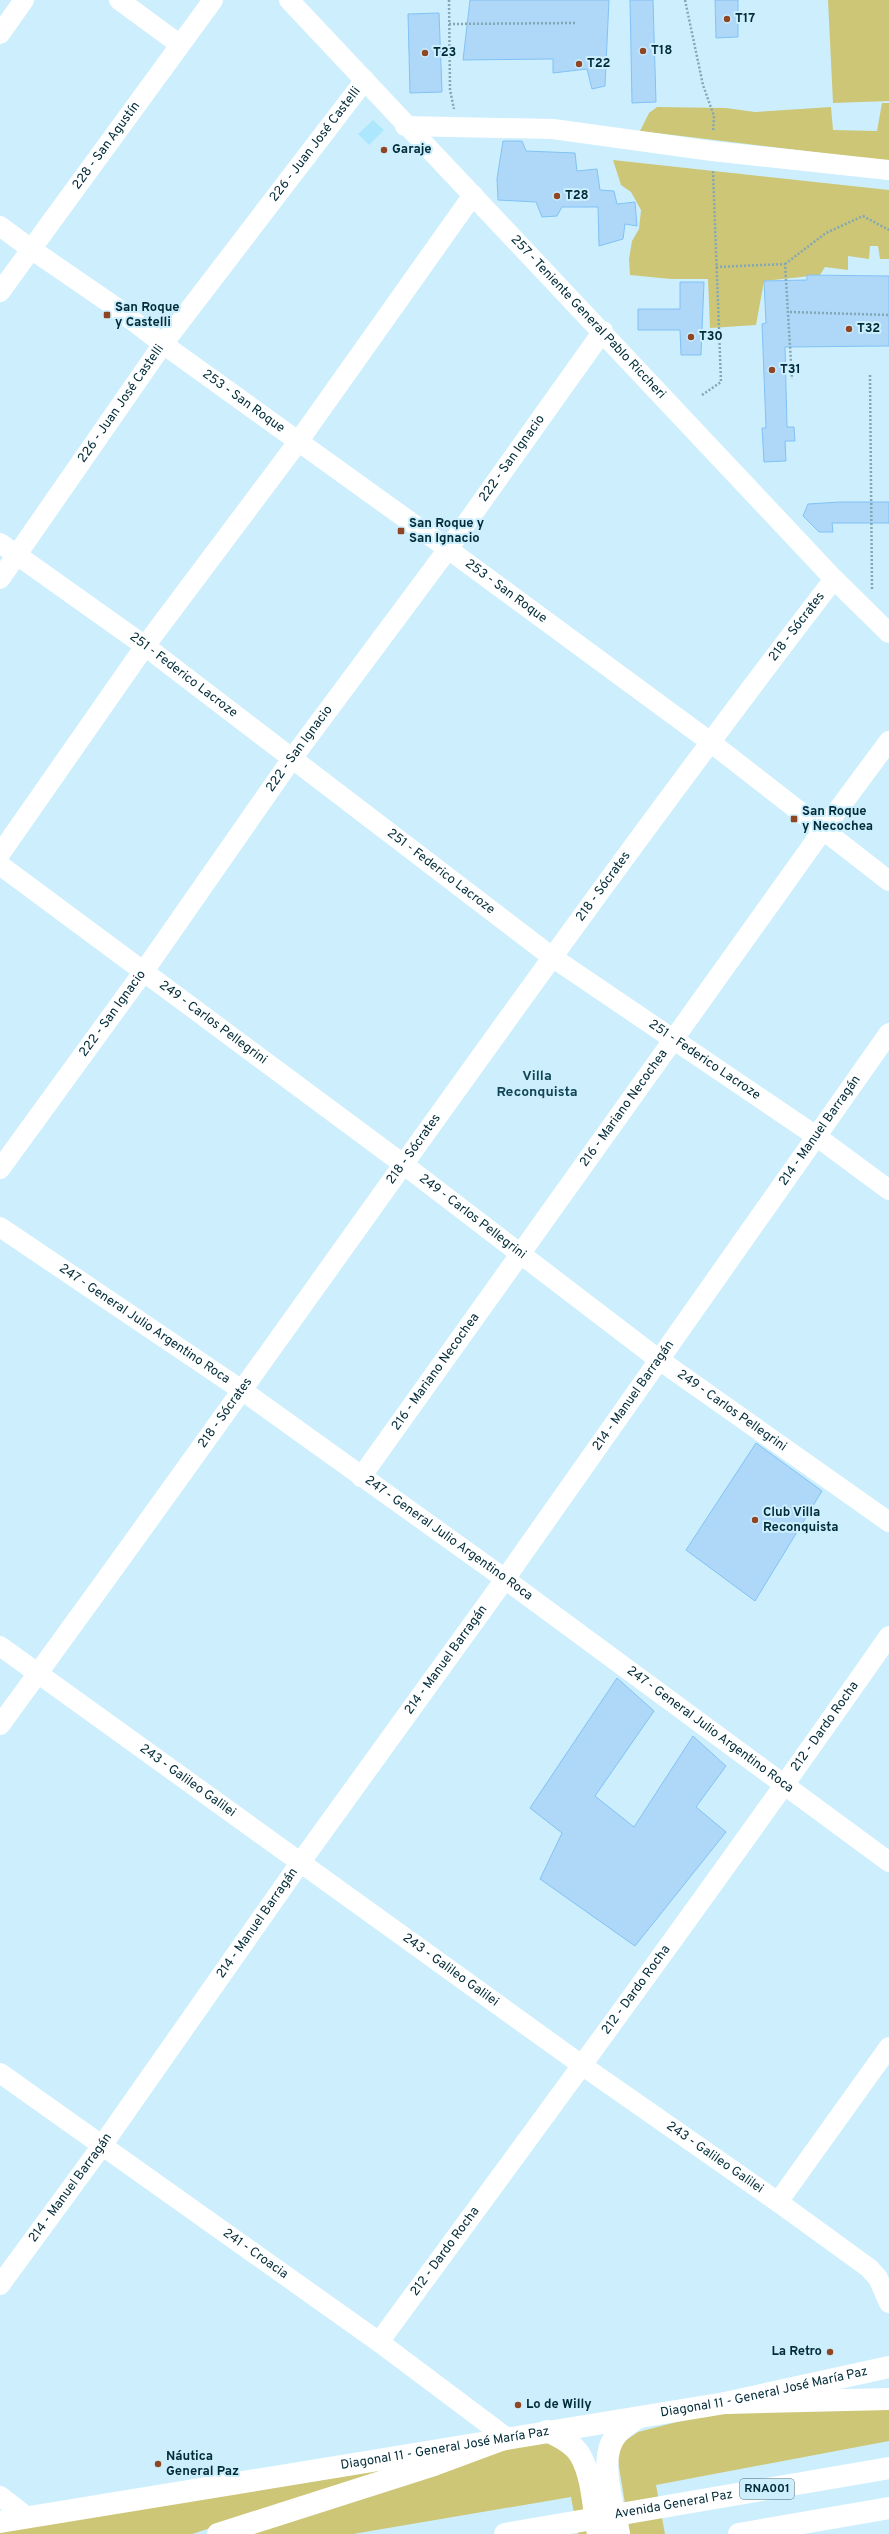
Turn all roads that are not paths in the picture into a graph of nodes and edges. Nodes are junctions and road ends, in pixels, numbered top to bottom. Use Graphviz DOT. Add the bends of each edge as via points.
graph roads {
  1 [pos="24,0"];
  2 [pos="119,0"];
  3 [pos="213,0"];
  4 [pos="289,0"];
  5 [pos="0,34"];
  6 [pos="179,44"];
  7 [pos="365,80"];
  8 [pos="405,126"];
  9 [pos="889,170"];
  10 [pos="473,194"];
  11 [pos="0,226"];
  12 [pos="31,249"];
  13 [pos="0,292"];
  14 [pos="602,331"];
  15 [pos="163,344"];
  16 [pos="298,442"];
  17 [pos="0,543"];
  18 [pos="448,549"];
  19 [pos="16,556"];
  20 [pos="0,579"];
  21 [pos="834,579"];
  22 [pos="889,633"];
  23 [pos="145,646"];
  24 [pos="889,741"];
  25 [pos="709,742"];
  26 [pos="291,760"];
  27 [pos="823,830"];
  28 [pos="0,854"];
  29 [pos="0,866"];
  30 [pos="889,881"];
  31 [pos="552,957"];
  32 [pos="144,972"];
  33 [pos="889,1033"];
  34 [pos="673,1039"];
  35 [pos="816,1136"];
  36 [pos="403,1164"];
  37 [pos="0,1169"];
  38 [pos="889,1190"];
  39 [pos="0,1227"];
  40 [pos="520,1254"];
  41 [pos="658,1359"];
  42 [pos="243,1391"];
  43 [pos="361,1476"];
  44 [pos="889,1522"];
  45 [pos="505,1579"];
  46 [pos="889,1636"];
  47 [pos="0,1646"];
  48 [pos="38,1673"];
  49 [pos="0,1725"];
  50 [pos="785,1785"];
  51 [pos="889,1862"];
  52 [pos="300,1863"];
  53 [pos="889,2047"];
  54 [pos="582,2066"];
  55 [pos="0,2073"];
  56 [pos="101,2147"];
  57 [pos="778,2202"];
  58 [pos="884,2273"];
  59 [pos="0,2285"];
  60 [pos="889,2303"];
  61 [pos="379,2342"];
  62 [pos="887,2363"];
  63 [pos="889,2400"];
  64 [pos="725,2403"];
  65 [pos="638,2417"];
  66 [pos="547,2432"];
  67 [pos="507,2438"];
  68 [pos="889,2468"];
  69 [pos="0,2496"];
  70 [pos="889,2508"];
  71 [pos="27,2517"];
  72 [pos="0,2522"];
  73 [pos="218,2534"];
  74 [pos="505,2534"];
  75 [pos="598,2534"];
  76 [pos="619,2534"];
  77 [pos="739,2534"];
  1 -- 5 [label="street"];
  2 -- 6 [label="street"];
  3 -- 6 [label="street, 228 - San Agustín"];
  4 -- 7 [label="street, 257 - Teniente General Pablo Riccheri"];
  6 -- 12 [label="street, 228 - San Agustín"];
  7 -- 8 [label="street, 257 - Teniente General Pablo Riccheri"];
  7 -- 15 [label="street, 226 - Juan José Castelli"];
  8 -- 9 [label="street" via="553,129 712,151"];
  8 -- 10 [label="street, 257 - Teniente General Pablo Riccheri"];
  10 -- 14 [label="street, 257 - Teniente General Pablo Riccheri"];
  10 -- 16 [label="street"];
  11 -- 12 [label="street, 253 - San Roque"];
  12 -- 13 [label="street, 228 - San Agustín"];
  12 -- 15 [label="street, 253 - San Roque" via="114,306"];
  14 -- 18 [label="street, 222 - San Ignacio"];
  14 -- 21 [label="street, 257 - Teniente General Pablo Riccheri"];
  15 -- 16 [label="street, 253 - San Roque"];
  15 -- 19 [label="street, 226 - Juan José Castelli"];
  16 -- 18 [label="street, 253 - San Roque"];
  16 -- 23 [label="street"];
  17 -- 19 [label="street, 251 - Federico Lacroze"];
  18 -- 25 [label="street, 253 - San Roque"];
  18 -- 26 [label="street, 222 - San Ignacio"];
  19 -- 20 [label="street, 226 - Juan José Castelli"];
  19 -- 23 [label="street, 251 - Federico Lacroze"];
  21 -- 22 [label="street, 257 - Teniente General Pablo Riccheri"];
  21 -- 25 [label="street, 218 - Sócrates"];
  23 -- 26 [label="street, 251 - Federico Lacroze"];
  23 -- 28 [label="street"];
  24 -- 27 [label="street, 216 - Mariano Necochea"];
  25 -- 27 [label="street, 253 - San Roque"];
  25 -- 31 [label="street, 218 - Sócrates"];
  26 -- 31 [label="street, 251 - Federico Lacroze"];
  26 -- 32 [label="street, 222 - San Ignacio"];
  27 -- 30 [label="street, 253 - San Roque"];
  27 -- 34 [label="street, 216 - Mariano Necochea"];
  29 -- 32 [label="street, 249 - Carlos Pellegrini"];
  31 -- 34 [label="street, 251 - Federico Lacroze"];
  31 -- 36 [label="street, 218 - Sócrates"];
  32 -- 36 [label="street, 249 - Carlos Pellegrini"];
  32 -- 37 [label="street, 222 - San Ignacio"];
  33 -- 35 [label="street, 214 - Manuel Barragán"];
  34 -- 35 [label="street, 251 - Federico Lacroze"];
  34 -- 40 [label="street, 216 - Mariano Necochea"];
  35 -- 38 [label="street, 251 - Federico Lacroze"];
  35 -- 41 [label="street, 214 - Manuel Barragán"];
  36 -- 40 [label="street, 249 - Carlos Pellegrini"];
  36 -- 42 [label="street, 218 - Sócrates"];
  39 -- 42 [label="street, 247 - General Julio Argentino Roca"];
  40 -- 41 [label="street, 249 - Carlos Pellegrini"];
  40 -- 43 [label="street, 216 - Mariano Necochea"];
  41 -- 44 [label="street, 249 - Carlos Pellegrini"];
  41 -- 45 [label="street, 214 - Manuel Barragán"];
  42 -- 43 [label="street, 247 - General Julio Argentino Roca"];
  42 -- 48 [label="street, 218 - Sócrates"];
  43 -- 45 [label="street, 247 - General Julio Argentino Roca"];
  45 -- 50 [label="street, 247 - General Julio Argentino Roca"];
  45 -- 52 [label="street, 214 - Manuel Barragán"];
  46 -- 50 [label="street, 212 - Dardo Rocha"];
  47 -- 48 [label="street, 243 - Galileo Galilei"];
  48 -- 49 [label="street, 218 - Sócrates"];
  48 -- 52 [label="street, 243 - Galileo Galilei"];
  50 -- 51 [label="street, 247 - General Julio Argentino Roca"];
  50 -- 54 [label="street, 212 - Dardo Rocha"];
  52 -- 54 [label="street, 243 - Galileo Galilei"];
  52 -- 56 [label="street, 214 - Manuel Barragán"];
  53 -- 57 [label="street"];
  54 -- 57 [label="street, 243 - Galileo Galilei"];
  54 -- 61 [label="street, 212 - Dardo Rocha"];
  55 -- 56 [label="street, 241 - Croacia"];
  56 -- 59 [label="street, 214 - Manuel Barragán"];
  56 -- 61 [label="street, 241 - Croacia"];
  57 -- 58 [label="street, 243 - Galileo Galilei" via="869,2268"];
  58 -- 60 [label="street, 243 - Galileo Galilei"];
  61 -- 67 [label="street, 241 - Croacia"];
  62 -- 64 [label="main road, Diagonal 11 - General José María Paz"];
  63 -- 64 [label="main road"];
  64 -- 65 [label="main road, Diagonal 11 - General José María Paz"];
  65 -- 66 [label="main road, Diagonal 11 - General José María Paz"];
  65 -- 76 [label="main road" via="617,2433 608,2449 607,2466"];
  66 -- 67 [label="main road, Diagonal 11 - General José María Paz"];
  66 -- 75 [label="main road" via="566,2441 580,2454 586,2469"];
  67 -- 71 [label="main road, Diagonal 11 - General José María Paz"];
  67 -- 73 [label="main road" via="434,2465"];
  68 -- 74 [label="main road, Avenida General Paz / RNA001"];
  69 -- 71 [label="street"];
  70 -- 77 [label="main road"];
  71 -- 72 [label="main road, Diagonal 11 - General José María Paz"];
}
